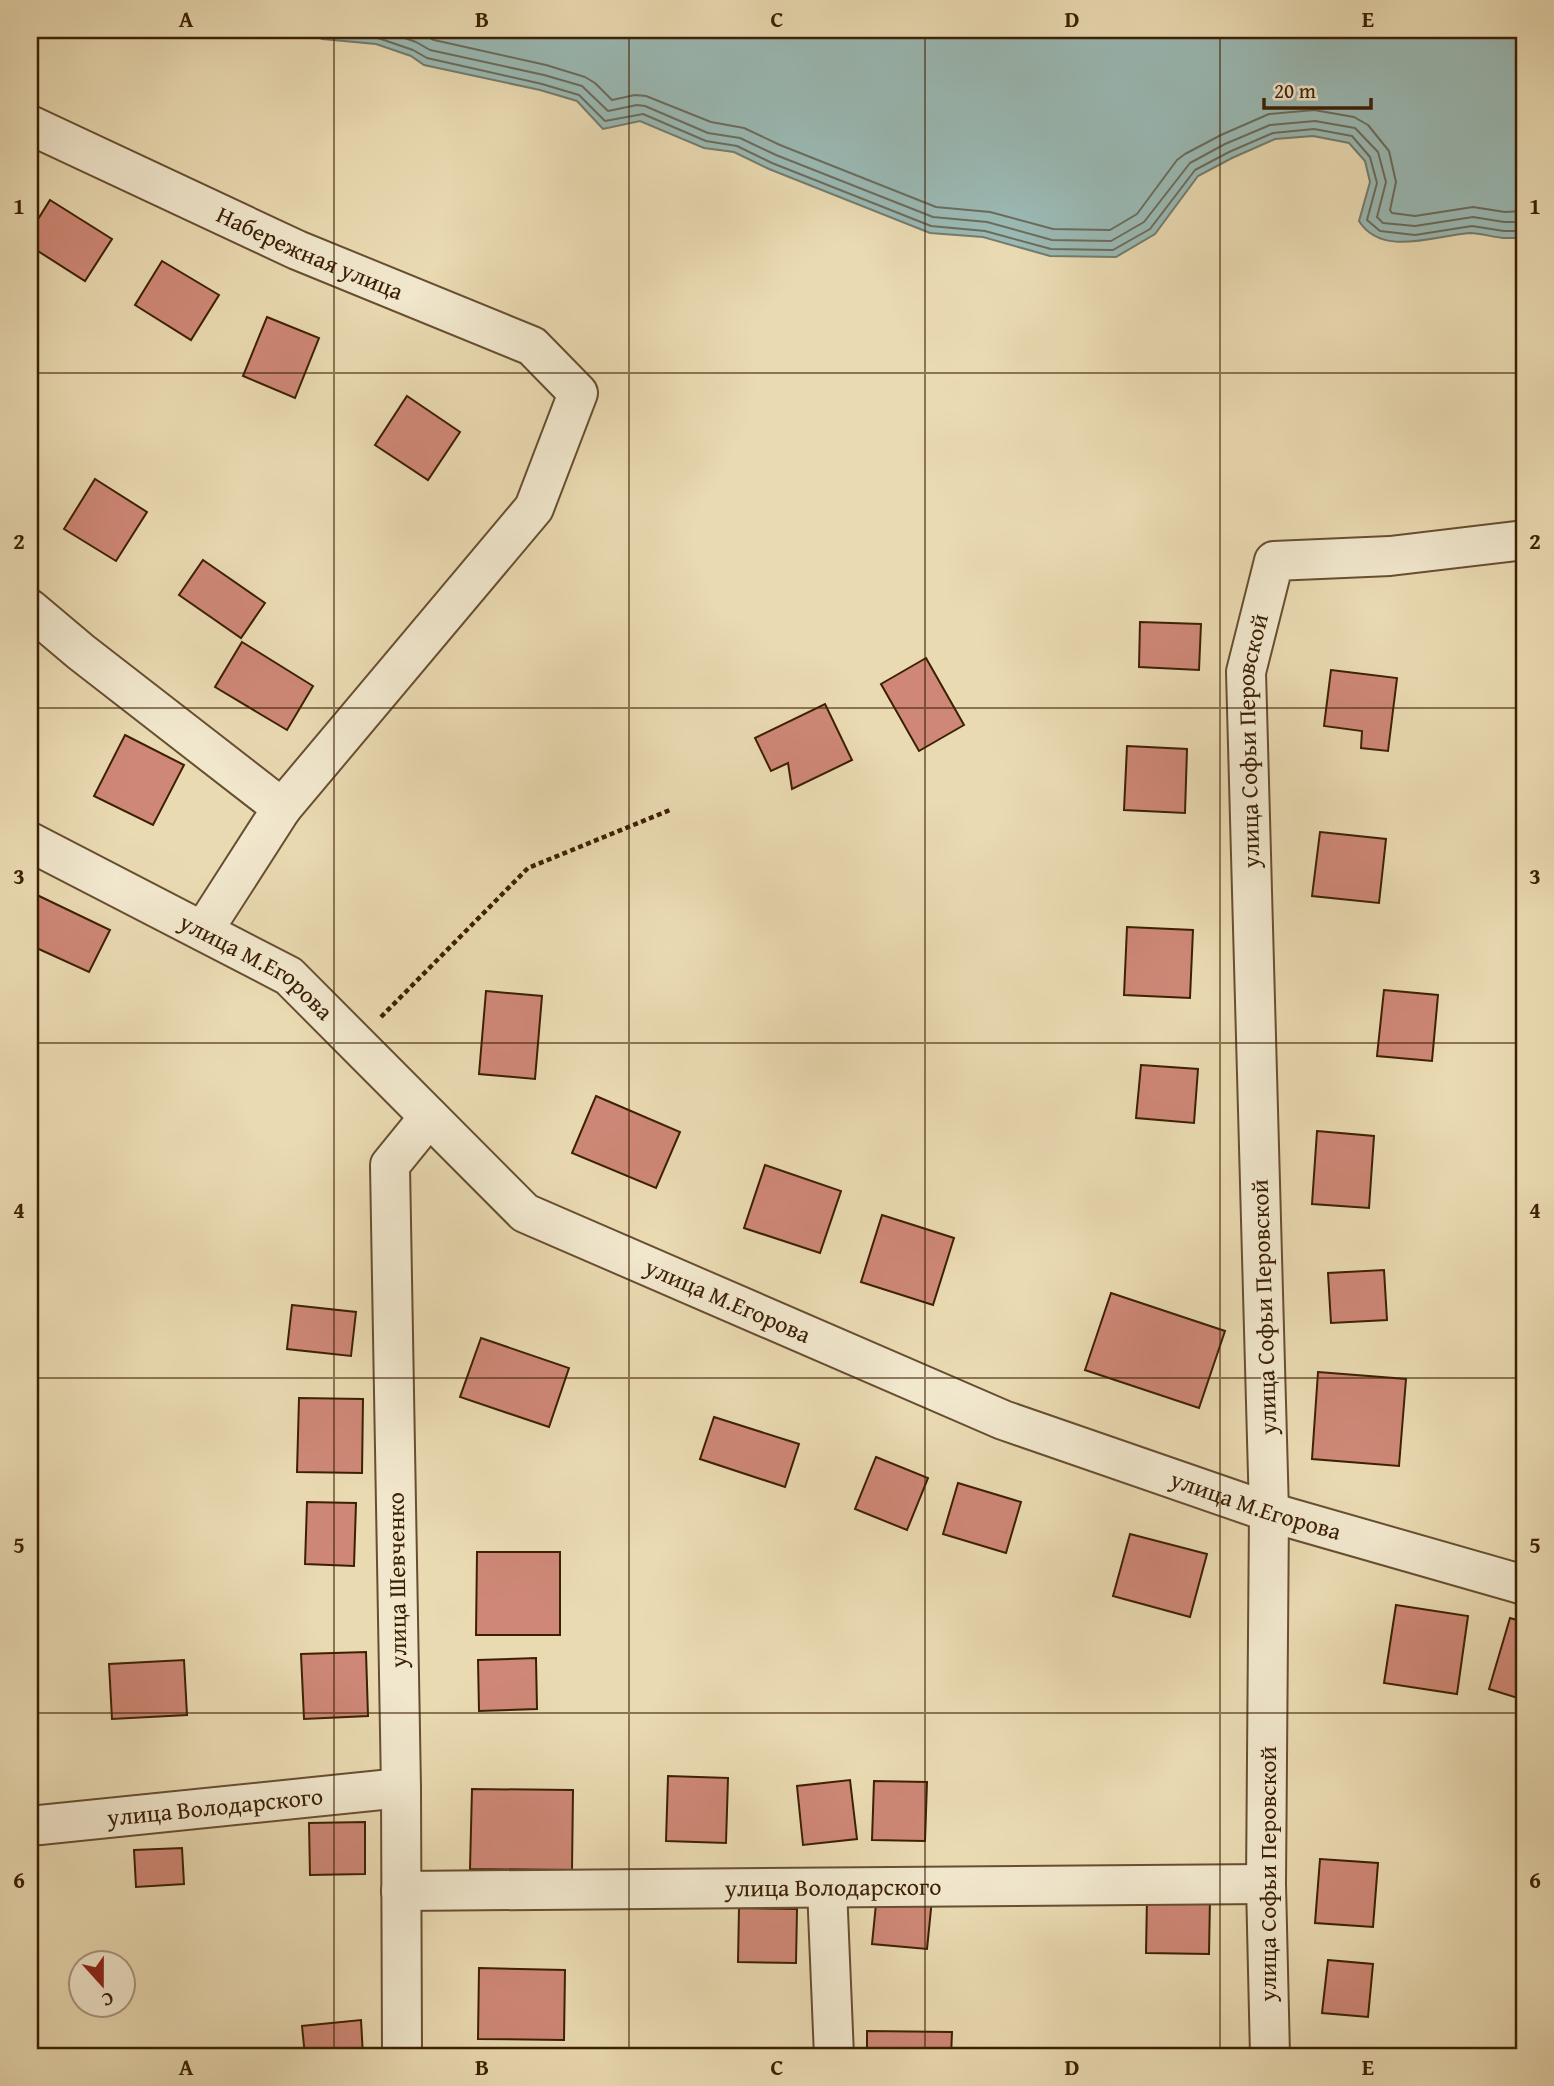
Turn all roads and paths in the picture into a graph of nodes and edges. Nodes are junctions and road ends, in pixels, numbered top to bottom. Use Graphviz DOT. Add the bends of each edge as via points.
graph roads {
  1 [pos="30,125"];
  2 [pos="1524,540"];
  3 [pos="30,609"];
  4 [pos="282,808"];
  5 [pos="670,810"];
  6 [pos="30,842"];
  7 [pos="202,931"];
  8 [pos="356,1042"];
  9 [pos="429,1117"];
  10 [pos="1269,1512"];
  11 [pos="1524,1585"];
  12 [pos="401,1788"];
  13 [pos="30,1826"];
  14 [pos="1266,1884"];
  15 [pos="827,1888"];
  16 [pos="401,1891"];
  17 [pos="402,2056"];
  18 [pos="834,2056"];
  19 [pos="1270,2056"];
  1 -- 4 [label="street, Набережная улица" via="296,250 532,346 578,393 534,508"];
  2 -- 10 [label="street, улица Софьи Перовской" via="1390,556 1274,561 1247,672"];
  3 -- 4 [label="street"];
  4 -- 7 [label="street"];
  5 -- 8 [label="path" via="528,868"];
  6 -- 7 [label="street, улица М.Егорова"];
  7 -- 8 [label="street, улица М.Егорова" via="289,976"];
  8 -- 9 [label="street, улица М.Егорова"];
  9 -- 10 [label="street, улица М.Егорова" via="525,1213 1003,1420"];
  9 -- 12 [label="street, улица Шевченко" via="390,1165"];
  10 -- 11 [label="street, улица М.Егорова"];
  10 -- 14 [label="street, улица Софьи Перовской"];
  12 -- 13 [label="street, улица Володарского"];
  12 -- 16 [label="street, улица Шевченко"];
  14 -- 15 [label="street, улица Володарского"];
  14 -- 19 [label="street, улица Софьи Перовской"];
  15 -- 16 [label="street, улица Володарского"];
  15 -- 18 [label="street"];
  16 -- 17 [label="street, улица Шевченко"];
}
